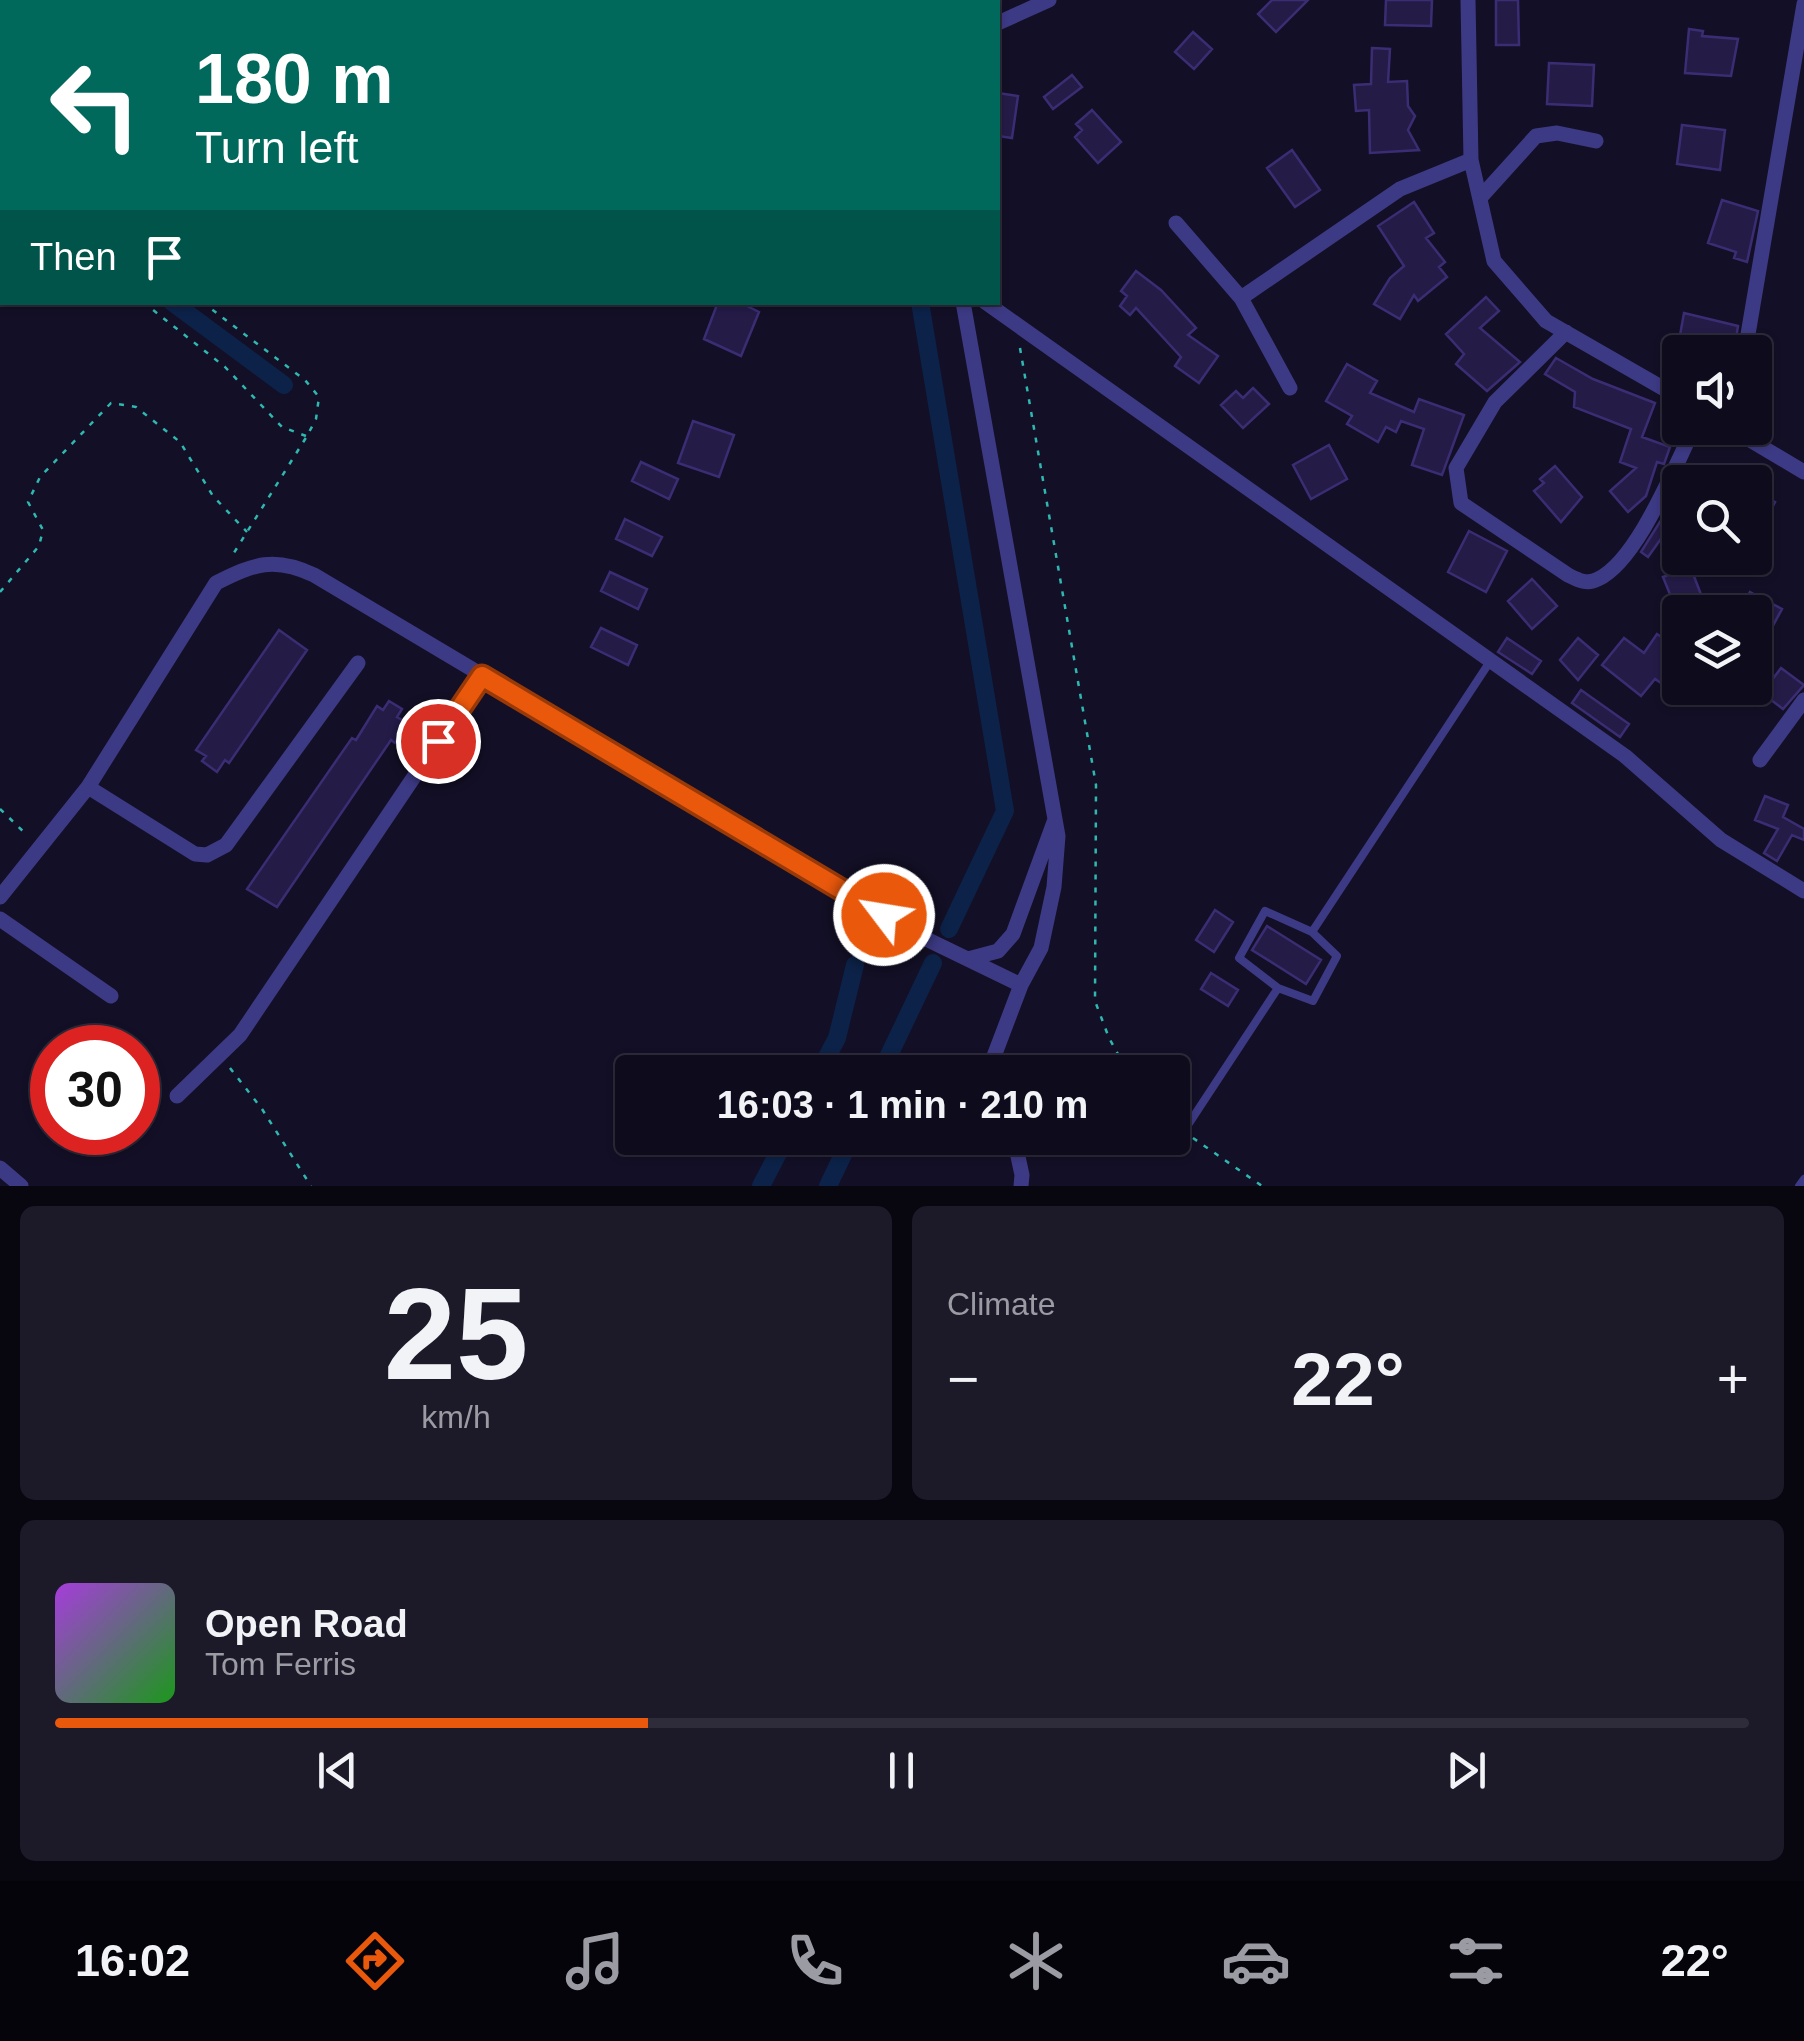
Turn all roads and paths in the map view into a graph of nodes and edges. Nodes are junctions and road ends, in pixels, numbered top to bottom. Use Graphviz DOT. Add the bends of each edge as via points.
graph roads {
  1 [pos="1049,0"];
  2 [pos="1468,0"];
  3 [pos="1804,4"];
  4 [pos="1000,22"];
  5 [pos="1596,141"];
  6 [pos="1471,160"];
  7 [pos="1480,198"];
  8 [pos="1176,223"];
  9 [pos="1241,298"];
  10 [pos="147,305"];
  11 [pos="206,305"];
  12 [pos="964,305"];
  13 [pos="990,305"];
  14 [pos="1016,322"];
  15 [pos="1566,332"];
  16 [pos="1747,335"];
  17 [pos="1290,388"];
  18 [pos="1662,388"];
  19 [pos="307,436"];
  20 [pos="1685,445"];
  21 [pos="1759,445"];
  22 [pos="1804,472"];
  23 [pos="247,532"];
  24 [pos="216,583"];
  25 [pos="0,592"];
  26 [pos="1491,660"];
  27 [pos="358,662"];
  28 [pos="482,676"];
  29 [pos="1804,700"];
  30 [pos="1760,760"];
  31 [pos="88,787"];
  32 [pos="0,809"];
  33 [pos="1054,822"];
  34 [pos="40,847"];
  35 [pos="1804,891"];
  36 [pos="0,897"];
  37 [pos="0,919"];
  38 [pos="1312,932"];
  39 [pos="968,959"];
  40 [pos="1021,985"];
  41 [pos="1278,988"];
  42 [pos="111,996"];
  43 [pos="219,1054"];
  44 [pos="994,1055"];
  45 [pos="1119,1055"];
  46 [pos="177,1096"];
  47 [pos="1190,1123"];
  48 [pos="1190,1136"];
  49 [pos="1016,1155"];
  50 [pos="0,1168"];
  51 [pos="1804,1178"];
  52 [pos="21,1186"];
  53 [pos="311,1186"];
  54 [pos="1021,1186"];
  55 [pos="1262,1186"];
  56 [pos="1799,1186"];
  1 -- 4 [label="street"];
  2 -- 6 [label="street"];
  3 -- 16 [label="street"];
  5 -- 7 [label="street" via="1536,136"];
  6 -- 7 [label="street"];
  6 -- 9 [label="street" via="1400,189"];
  7 -- 15 [label="street" via="1494,261 1546,320"];
  8 -- 9 [label="street"];
  9 -- 17 [label="street"];
  10 -- 19 [label="path" via="225,367 282,427"];
  11 -- 19 [label="path" via="320,397"];
  12 -- 33 [label="street"];
  13 -- 14 [label="street"];
  14 -- 26 [label="street"];
  14 -- 45 [label="path" via="1096,785 1096,1001"];
  15 -- 18 [label="street"];
  15 -- 20 [label="street" via="1496,402 1456,468 1461,503 1568,575 1598,580 1639,537"];
  19 -- 23 [label="path"];
  21 -- 22 [label="street"];
  23 -- 24 [label="path"];
  23 -- 25 [label="path" via="213,496 180,442 136,408 112,403 40,477 28,502 43,530 39,546"];
  24 -- 28 [label="street" via="240,571 290,564"];
  24 -- 31 [label="street"];
  26 -- 35 [label="street" via="1625,756 1721,840"];
  26 -- 38 [label="lane"];
  27 -- 31 [label="street" via="226,845 207,855 194,854"];
  28 -- 39 [label="street"];
  28 -- 43 [label="street" via="240,1035"];
  29 -- 30 [label="street"];
  31 -- 34 [label="street"];
  32 -- 34 [label="path"];
  33 -- 39 [label="street" via="1013,934 998,951"];
  33 -- 40 [label="street" via="1058,851 1048,917"];
  34 -- 36 [label="street"];
  37 -- 42 [label="street"];
  38 -- 41 [label="lane" via="1337,956 1314,1001"];
  38 -- 41 [label="lane" via="1265,911 1239,958"];
  39 -- 40 [label="street"];
  40 -- 44 [label="street"];
  41 -- 47 [label="lane"];
  43 -- 46 [label="street"];
  43 -- 53 [label="path"];
  48 -- 55 [label="path"];
  49 -- 54 [label="street"];
  50 -- 52 [label="street"];
  51 -- 56 [label="lane"];
}
